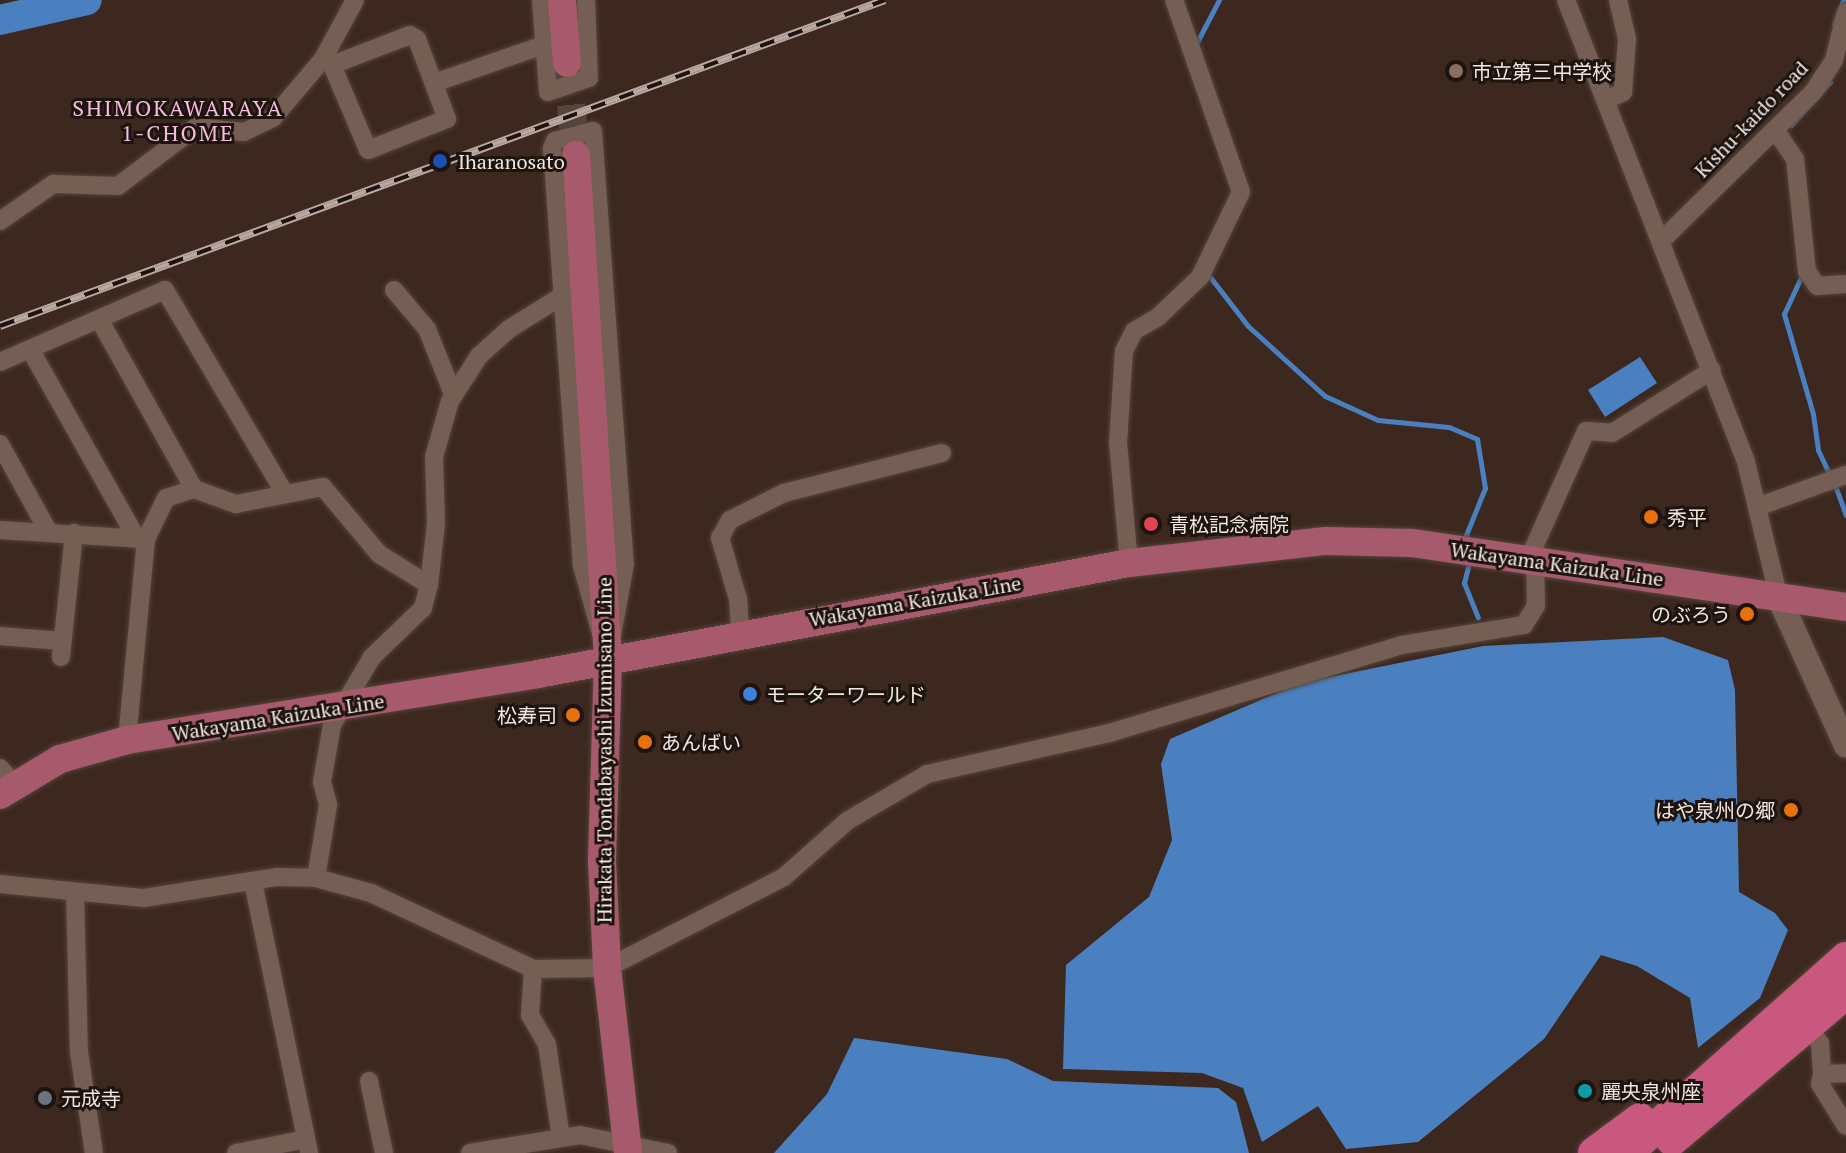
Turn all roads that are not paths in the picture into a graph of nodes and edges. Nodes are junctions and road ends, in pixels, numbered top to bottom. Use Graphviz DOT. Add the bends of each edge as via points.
graph roads {
  1 [pos="355,0"];
  2 [pos="541,0"];
  3 [pos="562,0"];
  4 [pos="586,0"];
  5 [pos="1174,0"];
  6 [pos="1566,0"];
  7 [pos="1618,0"];
  8 [pos="1846,12"];
  9 [pos="544,45"];
  10 [pos="328,62"];
  11 [pos="567,63"];
  12 [pos="434,83"];
  13 [pos="1606,100"];
  14 [pos="1776,131"];
  15 [pos="576,155"];
  16 [pos="0,221"];
  17 [pos="1662,240"];
  18 [pos="1846,284"];
  19 [pos="394,290"];
  20 [pos="562,296"];
  21 [pos="99,319"];
  22 [pos="30,349"];
  23 [pos="0,362"];
  24 [pos="1712,370"];
  25 [pos="453,394"];
  26 [pos="0,444"];
  27 [pos="942,453"];
  28 [pos="1846,475"];
  29 [pos="194,489"];
  30 [pos="285,494"];
  31 [pos="1757,507"];
  32 [pos="0,530"];
  33 [pos="48,531"];
  34 [pos="74,533"];
  35 [pos="142,539"];
  36 [pos="1532,559"];
  37 [pos="1129,563"];
  38 [pos="429,585"];
  39 [pos="1779,598"];
  40 [pos="1846,607"];
  41 [pos="740,633"];
  42 [pos="0,636"];
  43 [pos="608,658"];
  44 [pos="342,708"];
  45 [pos="127,740"];
  46 [pos="1846,746"];
  47 [pos="5,783"];
  48 [pos="316,878"];
  49 [pos="253,882"];
  50 [pos="0,884"];
  51 [pos="75,892"];
  52 [pos="1846,958"];
  53 [pos="607,968"];
  54 [pos="533,969"];
  55 [pos="1846,993"];
  56 [pos="1807,1027"];
  57 [pos="1846,1073"];
  58 [pos="1822,1074"];
  59 [pos="369,1081"];
  60 [pos="1717,1086"];
  61 [pos="1846,1126"];
  62 [pos="561,1138"];
  63 [pos="308,1146"];
  64 [pos="627,1147"];
  65 [pos="506,1150"];
  66 [pos="94,1153"];
  67 [pos="236,1153"];
  68 [pos="384,1153"];
  69 [pos="470,1153"];
  70 [pos="668,1153"];
  71 [pos="1594,1153"];
  72 [pos="1627,1153"];
  73 [pos="1658,1153"];
  74 [pos="1671,1153"];
  1 -- 10 [label="street"];
  2 -- 9 [label="street"];
  3 -- 11 [label="main road"];
  4 -- 9 [label="street" via="589,78 548,92"];
  5 -- 37 [label="street" via="1241,192 1200,277 1158,317 1134,331 1124,351 1118,443"];
  6 -- 13 [label="street"];
  7 -- 13 [label="street" via="1627,39 1623,92"];
  8 -- 14 [label="street, Kishu-kaido road" via="1834,60"];
  9 -- 12 [label="street"];
  10 -- 12 [label="street" via="410,35 417,39"];
  10 -- 12 [label="street" via="368,150 447,119"];
  10 -- 16 [label="street" via="290,102 255,128 244,132 196,127 118,186 53,184"];
  13 -- 17 [label="street"];
  14 -- 17 [label="street, Kishu-kaido road"];
  14 -- 18 [label="street" via="1795,159 1807,271 1817,286"];
  15 -- 43 [label="main road, Hirakata Tondabayashi Izumisano Line"];
  17 -- 24 [label="street"];
  19 -- 25 [label="street" via="427,329"];
  20 -- 25 [label="street" via="509,329 479,356"];
  20 -- 43 [label="street" via="582,566"];
  20 -- 43 [label="street" via="552,148 555,141 593,131 625,564"];
  21 -- 22 [label="street"];
  21 -- 29 [label="street"];
  21 -- 30 [label="street" via="165,290"];
  22 -- 23 [label="street"];
  22 -- 35 [label="street"];
  24 -- 31 [label="street"];
  24 -- 36 [label="street" via="1612,433 1586,431"];
  25 -- 38 [label="street" via="434,457 436,524"];
  26 -- 33 [label="street"];
  27 -- 41 [label="street" via="784,493 730,520 720,538 738,599"];
  28 -- 31 [label="street"];
  29 -- 30 [label="street" via="236,504"];
  29 -- 35 [label="street" via="166,498"];
  30 -- 38 [label="street" via="323,487 379,554"];
  31 -- 39 [label="street"];
  32 -- 33 [label="street"];
  33 -- 34 [label="street"];
  34 -- 35 [label="street"];
  34 -- 42 [label="street" via="61,649"];
  35 -- 45 [label="street"];
  36 -- 37 [label="main road, Wakayama Kaizuka Line" via="1412,543 1326,541"];
  36 -- 39 [label="main road, Wakayama Kaizuka Line"];
  36 -- 53 [label="street" via="1536,606 1524,625 1402,645 1109,733 927,774 847,821 784,877"];
  37 -- 41 [label="main road, Wakayama Kaizuka Line"];
  38 -- 44 [label="street" via="423,608 372,657"];
  39 -- 40 [label="main road, Wakayama Kaizuka Line"];
  39 -- 46 [label="street"];
  41 -- 43 [label="main road, Wakayama Kaizuka Line"];
  43 -- 44 [label="main road, Wakayama Kaizuka Line"];
  43 -- 53 [label="main road, Hirakata Tondabayashi Izumisano Line" via="602,861"];
  44 -- 45 [label="main road, Wakayama Kaizuka Line"];
  44 -- 48 [label="street" via="327,743 322,782 328,805"];
  45 -- 47 [label="main road, Wakayama Kaizuka Line" via="60,759"];
  48 -- 49 [label="street"];
  48 -- 54 [label="street" via="371,893"];
  49 -- 51 [label="street" via="144,898"];
  49 -- 63 [label="street"];
  50 -- 51 [label="street"];
  51 -- 66 [label="street" via="79,1052"];
  52 -- 60 [label="highway"];
  53 -- 54 [label="street"];
  53 -- 64 [label="main road, Hirakata Tondabayashi Izumisano Line"];
  54 -- 62 [label="street" via="530,1015 547,1044"];
  55 -- 56 [label="highway"];
  56 -- 58 [label="street" via="1820,1043"];
  56 -- 60 [label="highway"];
  57 -- 58 [label="street"];
  58 -- 61 [label="street" via="1820,1084"];
  59 -- 68 [label="street"];
  60 -- 71 [label="highway"];
  60 -- 72 [label="highway"];
  60 -- 73 [label="highway"];
  60 -- 74 [label="highway"];
  62 -- 64 [label="street" via="580,1135"];
  62 -- 65 [label="street"];
  63 -- 67 [label="street"];
  64 -- 70 [label="street"];
  65 -- 69 [label="street"];
}
